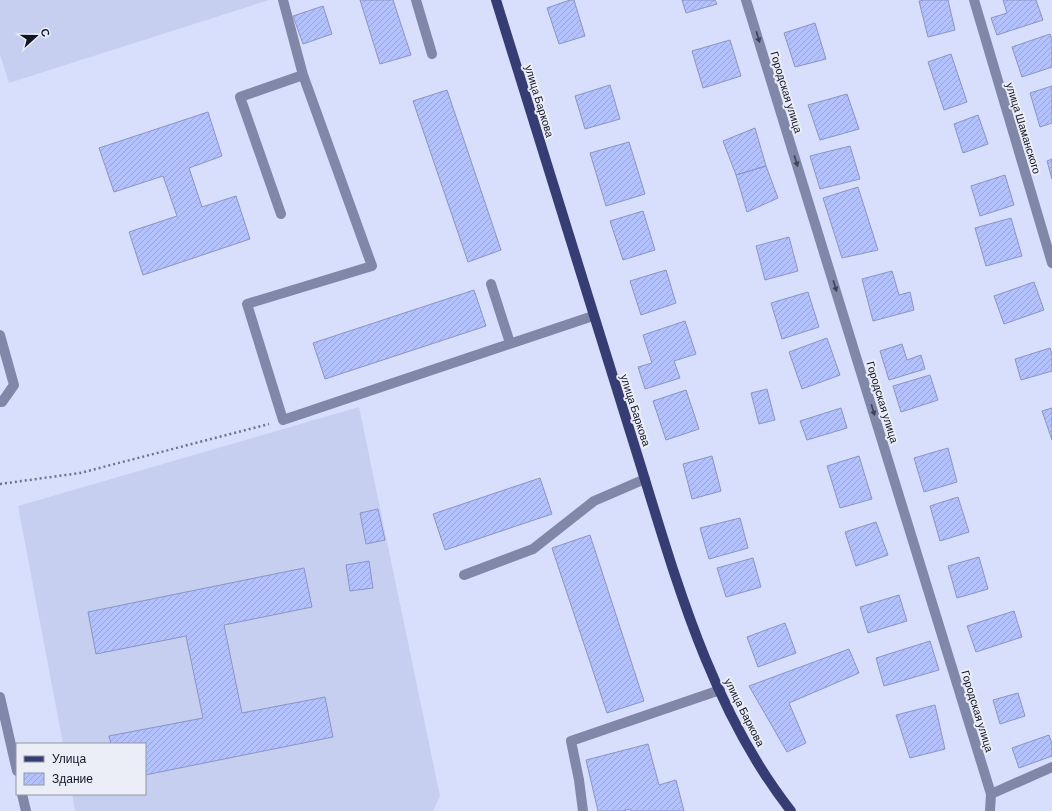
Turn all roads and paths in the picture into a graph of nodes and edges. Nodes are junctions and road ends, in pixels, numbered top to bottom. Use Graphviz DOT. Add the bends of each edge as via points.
graph roads {
  1 [pos="283,0"];
  2 [pos="416,0"];
  3 [pos="496,0"];
  4 [pos="746,0"];
  5 [pos="974,0"];
  6 [pos="432,54"];
  7 [pos="303,75"];
  8 [pos="281,214"];
  9 [pos="1052,263"];
  10 [pos="491,284"];
  11 [pos="593,316"];
  12 [pos="0,335"];
  13 [pos="510,343"];
  14 [pos="0,402"];
  15 [pos="283,420"];
  16 [pos="645,479"];
  17 [pos="0,484"];
  18 [pos="464,575"];
  19 [pos="720,690"];
  20 [pos="0,697"];
  21 [pos="16,767"];
  22 [pos="1052,767"];
  23 [pos="991,794"];
  24 [pos="22,795"];
  25 [pos="581,810"];
  26 [pos="26,811"];
  27 [pos="791,811"];
  28 [pos="990,811"];
  1 -- 7 [label="street"];
  2 -- 6 [label="street"];
  3 -- 11 [label="main road, улица Баркова"];
  4 -- 23 [label="street, Городская улица, one-way"];
  5 -- 9 [label="street, улица Шаманского"];
  7 -- 8 [label="street" via="240,97"];
  7 -- 15 [label="street" via="372,266 247,304"];
  10 -- 13 [label="street"];
  11 -- 13 [label="street"];
  11 -- 16 [label="main road, улица Баркова"];
  12 -- 14 [label="street" via="14,386"];
  13 -- 15 [label="street"];
  15 -- 17 [label="path" via="80,473"];
  16 -- 18 [label="street" via="594,501 533,549"];
  16 -- 19 [label="main road, улица Баркова" via="689,618"];
  19 -- 25 [label="street" via="571,741 579,780"];
  19 -- 27 [label="main road, улица Баркова" via="736,725 761,768"];
  20 -- 21 [label="street"];
  22 -- 23 [label="street"];
  23 -- 28 [label="street, Городская улица"];
  24 -- 26 [label="street"];
}
